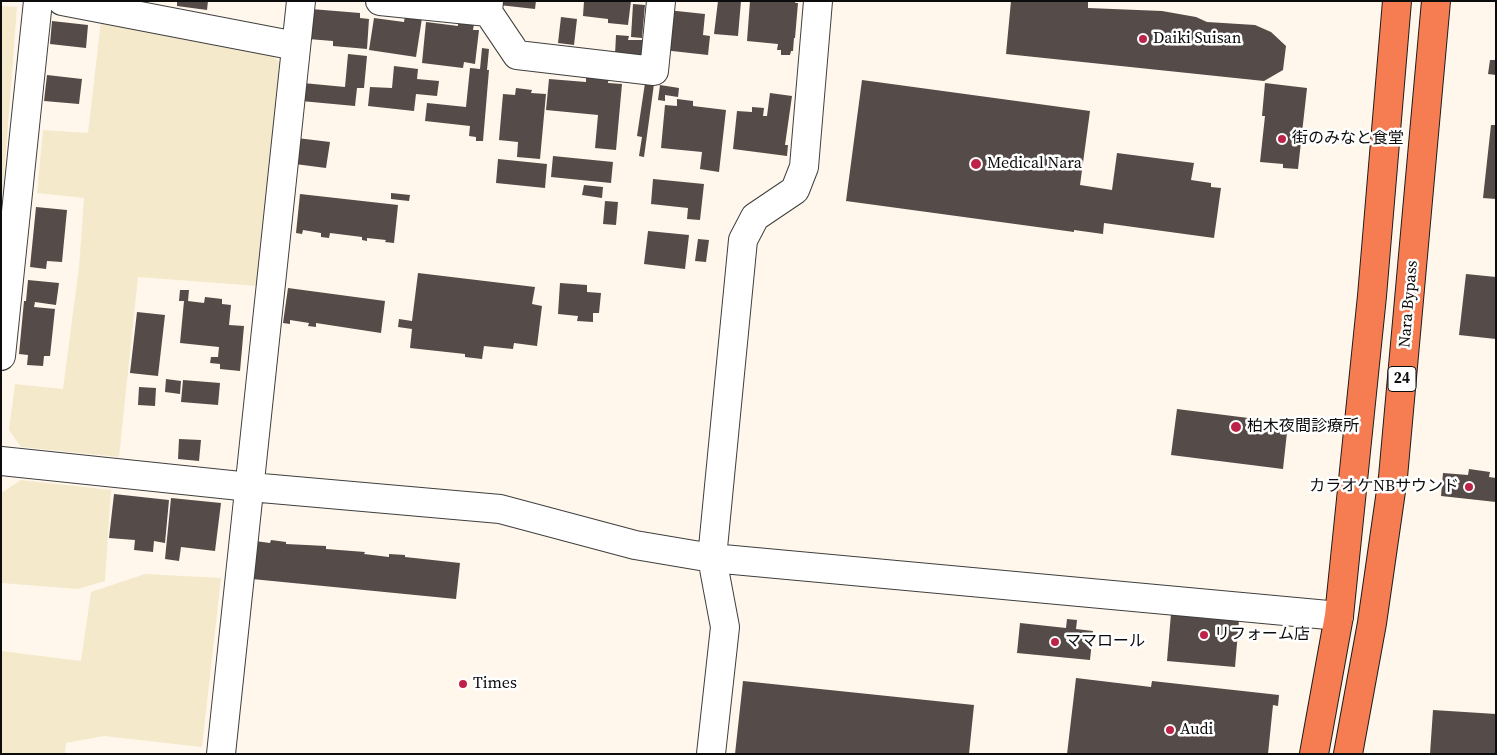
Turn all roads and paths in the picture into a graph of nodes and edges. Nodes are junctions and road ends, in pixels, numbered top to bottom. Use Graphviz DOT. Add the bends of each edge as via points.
graph roads {
  1 [pos="38,1"];
  2 [pos="62,1"];
  3 [pos="302,1"];
  4 [pos="380,1"];
  5 [pos="662,1"];
  6 [pos="818,1"];
  7 [pos="1397,1"];
  8 [pos="1436,1"];
  9 [pos="488,6"];
  10 [pos="296,46"];
  11 [pos="1,356"];
  12 [pos="1,461"];
  13 [pos="250,487"];
  14 [pos="712,558"];
  15 [pos="1338,616"];
  16 [pos="221,754"];
  17 [pos="711,754"];
  18 [pos="1314,754"];
  19 [pos="1348,754"];
  1 -- 11 [label="street"];
  2 -- 10 [label="street"];
  3 -- 10 [label="street"];
  4 -- 9 [label="street"];
  5 -- 9 [label="street" via="654,71 517,55"];
  6 -- 14 [label="street" via="804,167 795,190 755,217 743,240"];
  7 -- 15 [label="highway, 24" via="1372,296"];
  8 -- 19 [label="highway, Nara Bypass / 24" via="1393,477 1372,623"];
  10 -- 13 [label="street"];
  12 -- 13 [label="street"];
  13 -- 14 [label="street" via="500,508 635,545"];
  13 -- 16 [label="street"];
  14 -- 15 [label="street"];
  14 -- 17 [label="street" via="726,627"];
  15 -- 18 [label="highway, 24"];
}
